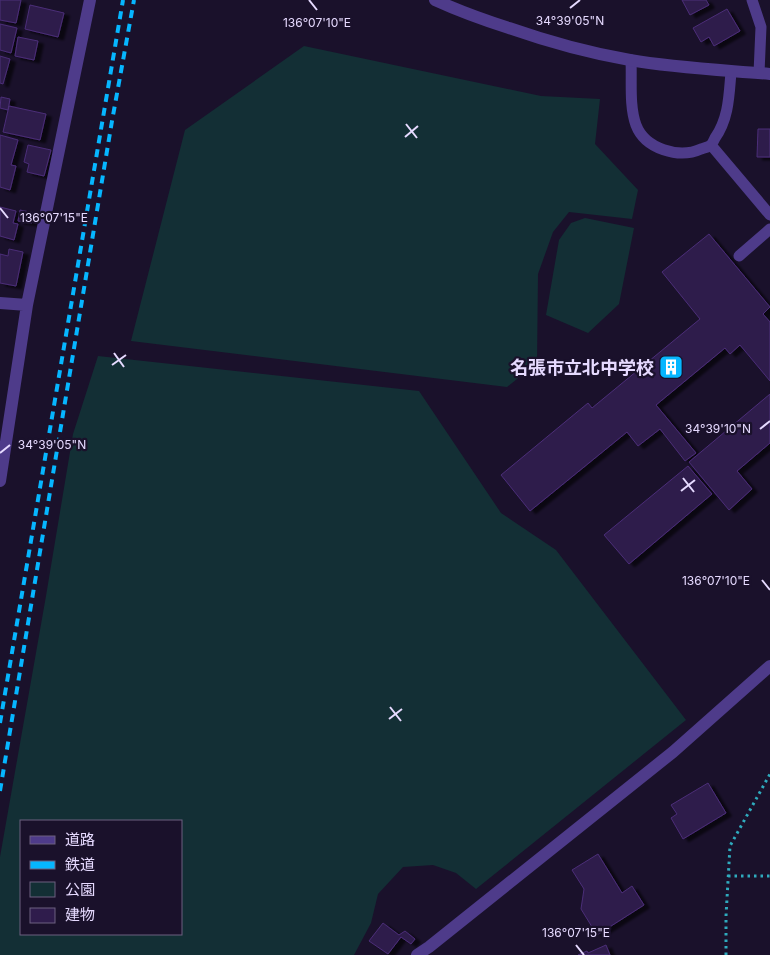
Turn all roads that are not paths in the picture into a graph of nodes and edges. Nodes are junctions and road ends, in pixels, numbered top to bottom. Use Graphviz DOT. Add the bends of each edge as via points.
graph roads {
  1 [pos="90,0"];
  2 [pos="435,0"];
  3 [pos="752,0"];
  4 [pos="631,60"];
  5 [pos="731,72"];
  6 [pos="765,74"];
  7 [pos="711,145"];
  8 [pos="770,215"];
  9 [pos="770,229"];
  10 [pos="739,256"];
  11 [pos="0,303"];
  12 [pos="26,305"];
  13 [pos="0,481"];
  14 [pos="770,666"];
  15 [pos="417,955"];
  1 -- 12 [label="street"];
  2 -- 4 [label="street" via="548,42"];
  3 -- 6 [label="lane" via="761,27"];
  4 -- 5 [label="street"];
  4 -- 7 [label="lane" via="633,117 642,136 652,144 681,154"];
  5 -- 6 [label="street"];
  5 -- 7 [label="lane" via="724,123"];
  7 -- 8 [label="lane"];
  9 -- 10 [label="lane"];
  11 -- 12 [label="street"];
  12 -- 13 [label="street"];
  14 -- 15 [label="street" via="673,752"];
}
